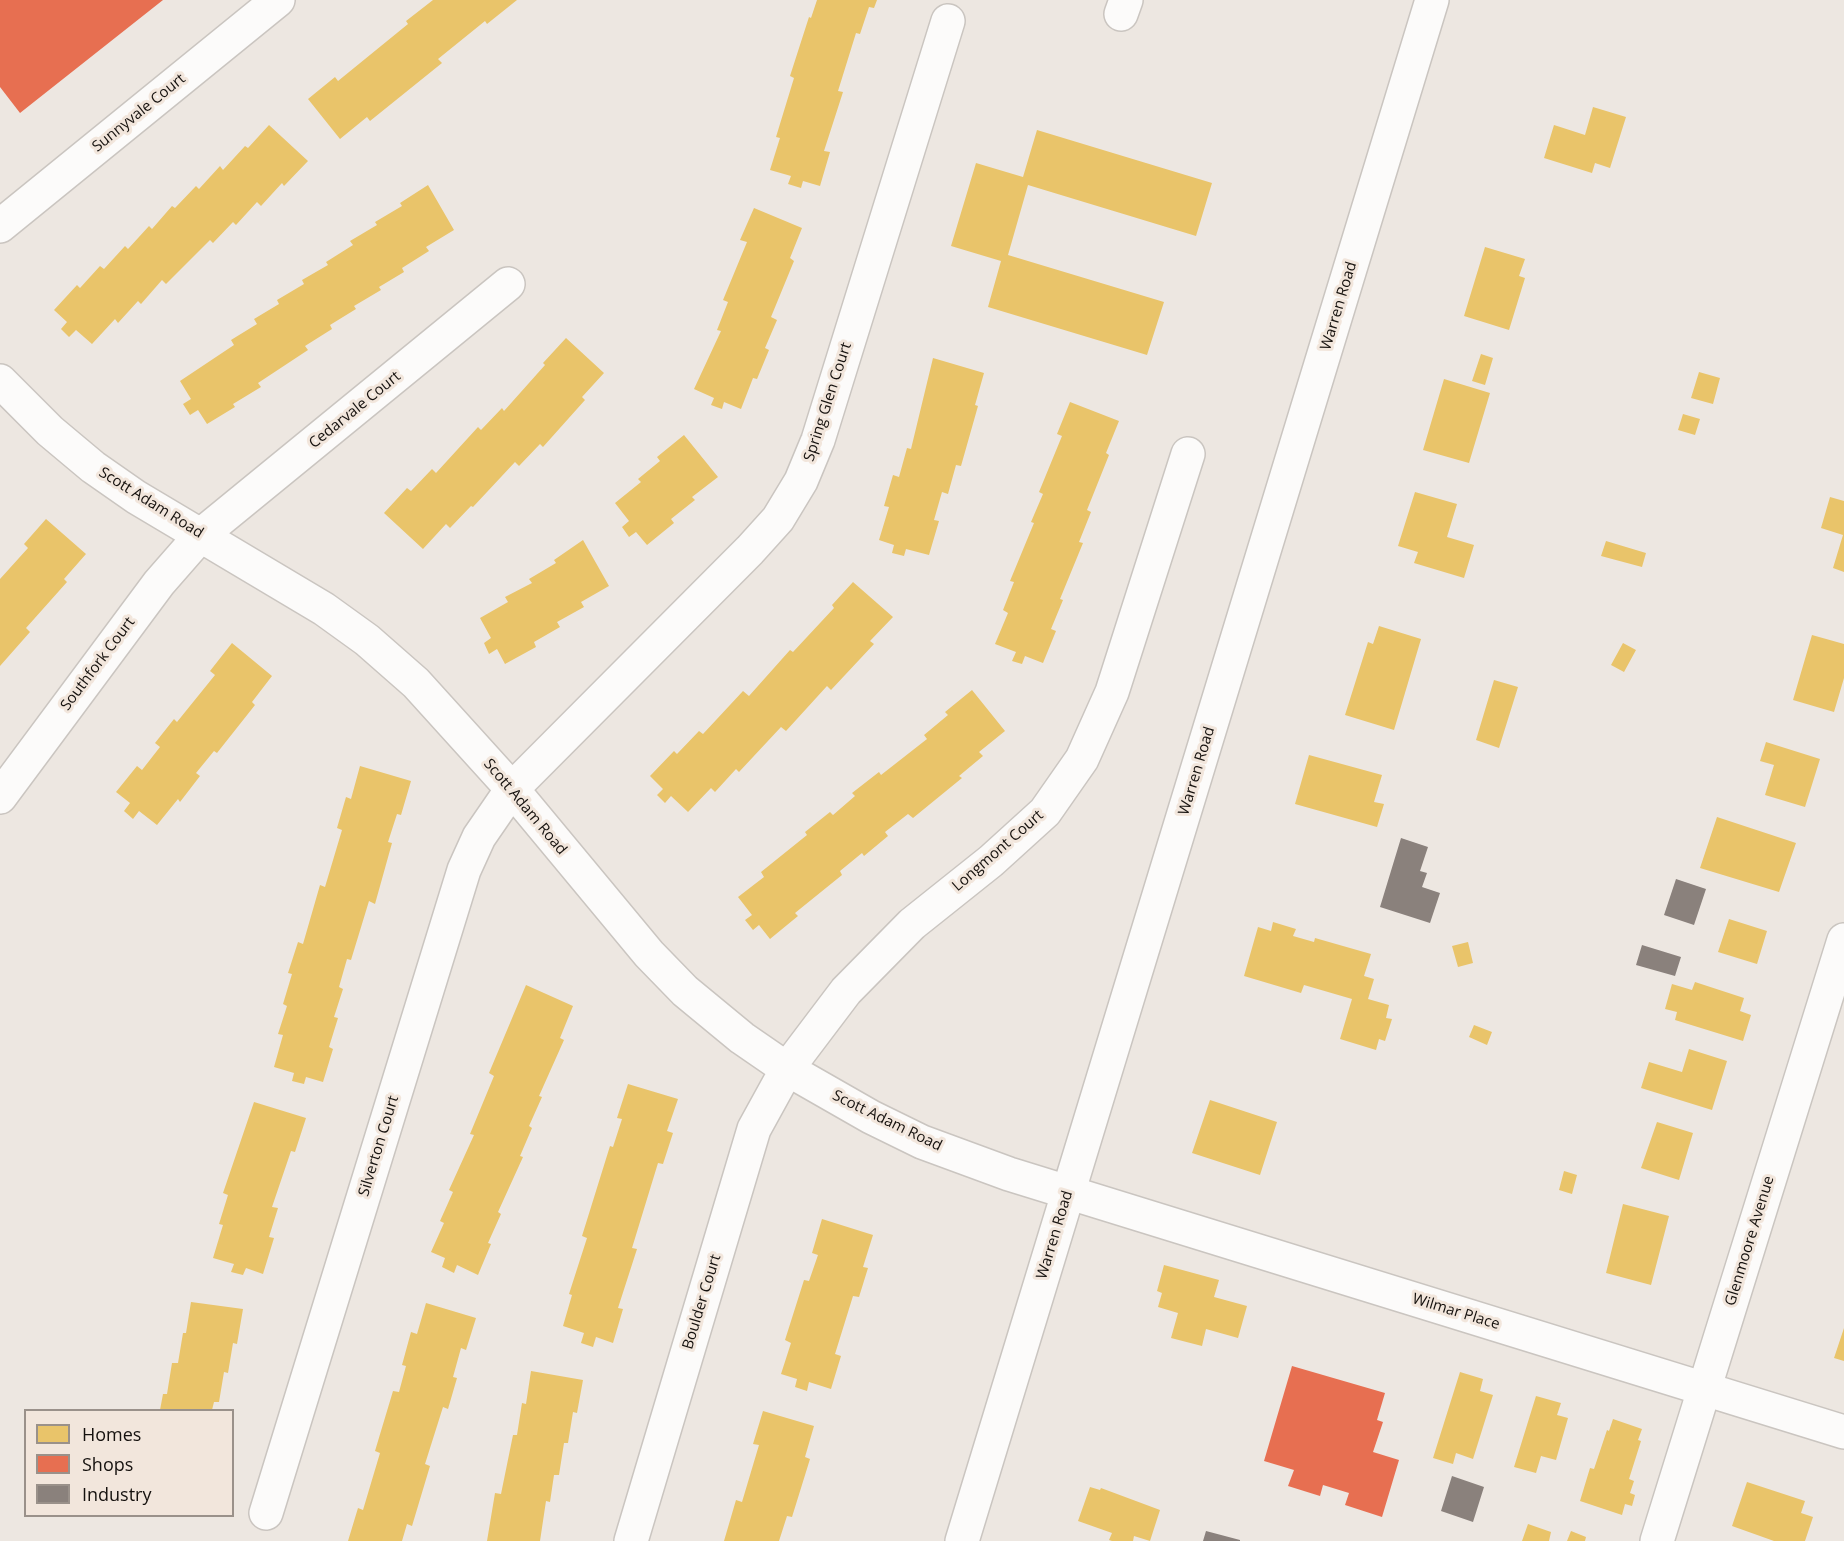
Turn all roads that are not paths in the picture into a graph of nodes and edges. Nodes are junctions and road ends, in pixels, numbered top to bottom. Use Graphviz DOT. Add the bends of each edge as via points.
graph roads {
  1 [pos="278,0"];
  2 [pos="1432,0"];
  3 [pos="948,21"];
  4 [pos="0,226"];
  5 [pos="508,284"];
  6 [pos="0,381"];
  7 [pos="1188,454"];
  8 [pos="201,535"];
  9 [pos="512,789"];
  10 [pos="0,797"];
  11 [pos="1844,940"];
  12 [pos="787,1069"];
  13 [pos="1068,1193"];
  14 [pos="1704,1389"];
  15 [pos="1844,1431"];
  16 [pos="266,1513"];
  17 [pos="631,1541"];
  18 [pos="962,1541"];
  19 [pos="1657,1541"];
  1 -- 4 [label="street, Sunnyvale Court"];
  2 -- 13 [label="street, Warren Road"];
  3 -- 9 [label="street, Spring Glen Court" via="818,440 801,481 778,519 750,550"];
  5 -- 8 [label="street, Cedarvale Court"];
  6 -- 8 [label="street, Scott Adam Road" via="93,467"];
  7 -- 12 [label="street, Longmont Court" via="1112,692 1082,759 1045,812 992,861 912,924 846,991"];
  8 -- 9 [label="street, Scott Adam Road" via="324,609 367,640 416,683"];
  8 -- 10 [label="street, Southfork Court" via="159,583"];
  9 -- 12 [label="street, Scott Adam Road" via="649,954 701,1004"];
  9 -- 16 [label="street, Silverton Court" via="479,837 464,870"];
  11 -- 14 [label="street, Glenmoore Avenue"];
  12 -- 13 [label="street, Scott Adam Road" via="922,1142"];
  12 -- 17 [label="street, Boulder Court" via="754,1129"];
  13 -- 14 [label="street, Wilmar Place"];
  13 -- 18 [label="street, Warren Road"];
  14 -- 15 [label="street, Wilmar Place"];
  14 -- 19 [label="street, Glenmoore Avenue"];
}
